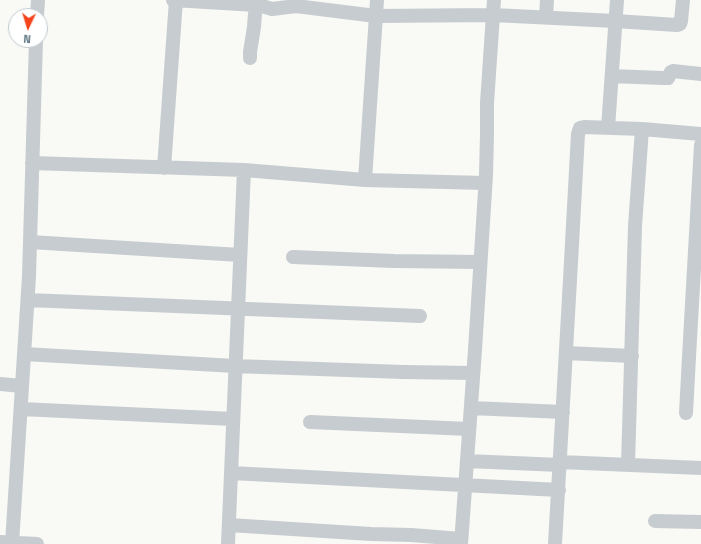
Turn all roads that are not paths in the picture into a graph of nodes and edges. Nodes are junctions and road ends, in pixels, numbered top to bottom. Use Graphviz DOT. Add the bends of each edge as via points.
graph roads {
  1 [pos="173,0"];
  2 [pos="176,0"];
  3 [pos="377,0"];
  4 [pos="494,0"];
  5 [pos="547,0"];
  6 [pos="617,0"];
  7 [pos="683,0"];
  8 [pos="256,3"];
  9 [pos="291,3"];
  10 [pos="493,15"];
  11 [pos="376,16"];
  12 [pos="546,18"];
  13 [pos="615,21"];
  14 [pos="36,48"];
  15 [pos="250,58"];
  16 [pos="701,74"];
  17 [pos="612,76"];
  18 [pos="608,128"];
  19 [pos="642,129"];
  20 [pos="701,134"];
  21 [pos="701,145"];
  22 [pos="32,163"];
  23 [pos="164,168"];
  24 [pos="244,170"];
  25 [pos="365,180"];
  26 [pos="485,182"];
  27 [pos="30,242"];
  28 [pos="240,255"];
  29 [pos="293,257"];
  30 [pos="480,262"];
  31 [pos="28,300"];
  32 [pos="238,309"];
  33 [pos="420,316"];
  34 [pos="566,353"];
  35 [pos="24,354"];
  36 [pos="632,356"];
  37 [pos="695,357"];
  38 [pos="235,366"];
  39 [pos="473,373"];
  40 [pos="0,384"];
  41 [pos="22,386"];
  42 [pos="470,408"];
  43 [pos="21,409"];
  44 [pos="563,412"];
  45 [pos="686,413"];
  46 [pos="233,419"];
  47 [pos="310,422"];
  48 [pos="469,429"];
  49 [pos="467,461"];
  50 [pos="560,464"];
  51 [pos="628,465"];
  52 [pos="701,468"];
  53 [pos="231,473"];
  54 [pos="465,485"];
  55 [pos="558,490"];
  56 [pos="655,521"];
  57 [pos="701,522"];
  58 [pos="229,525"];
  59 [pos="461,542"];
  60 [pos="8,543"];
  61 [pos="37,544"];
  62 [pos="228,544"];
  63 [pos="555,544"];
  1 -- 2 [label="street"];
  2 -- 8 [label="street"];
  2 -- 23 [label="street"];
  3 -- 11 [label="street"];
  4 -- 10 [label="street"];
  5 -- 12 [label="street"];
  6 -- 13 [label="street"];
  7 -- 13 [label="street" via="681,21 677,25"];
  8 -- 9 [label="street" via="272,9 281,9"];
  8 -- 15 [label="street"];
  9 -- 11 [label="street" via="303,7"];
  10 -- 11 [label="street"];
  10 -- 12 [label="street"];
  10 -- 26 [label="street"];
  11 -- 25 [label="street"];
  12 -- 13 [label="street"];
  13 -- 17 [label="street"];
  14 -- 22 [label="street"];
  16 -- 17 [label="street" via="673,71 668,78"];
  17 -- 18 [label="street"];
  18 -- 19 [label="street"];
  18 -- 34 [label="street" via="584,127 580,128 578,134"];
  19 -- 20 [label="street"];
  19 -- 36 [label="street" via="635,226"];
  21 -- 37 [label="street"];
  22 -- 23 [label="street"];
  22 -- 27 [label="street"];
  23 -- 24 [label="street"];
  24 -- 25 [label="street"];
  24 -- 28 [label="street"];
  25 -- 26 [label="street"];
  26 -- 30 [label="street"];
  27 -- 28 [label="street"];
  27 -- 31 [label="street"];
  28 -- 32 [label="street"];
  29 -- 30 [label="street"];
  30 -- 39 [label="street"];
  31 -- 32 [label="street"];
  31 -- 35 [label="street"];
  32 -- 33 [label="street"];
  32 -- 38 [label="street"];
  34 -- 36 [label="street"];
  34 -- 44 [label="street"];
  35 -- 38 [label="street"];
  35 -- 41 [label="street"];
  36 -- 51 [label="street"];
  37 -- 45 [label="street"];
  38 -- 39 [label="street"];
  38 -- 46 [label="street"];
  39 -- 42 [label="street"];
  40 -- 41 [label="street"];
  41 -- 43 [label="street"];
  42 -- 44 [label="street"];
  42 -- 48 [label="street"];
  43 -- 46 [label="street"];
  43 -- 60 [label="street"];
  44 -- 50 [label="street"];
  46 -- 53 [label="street"];
  47 -- 48 [label="street"];
  48 -- 49 [label="street"];
  49 -- 50 [label="street"];
  49 -- 54 [label="street"];
  50 -- 51 [label="street"];
  50 -- 55 [label="street"];
  51 -- 52 [label="street"];
  53 -- 54 [label="street"];
  53 -- 58 [label="street"];
  54 -- 55 [label="street"];
  54 -- 59 [label="street"];
  55 -- 63 [label="street"];
  56 -- 57 [label="street"];
  58 -- 59 [label="street" via="411,535"];
  58 -- 62 [label="street"];
  60 -- 61 [label="street"];
}
